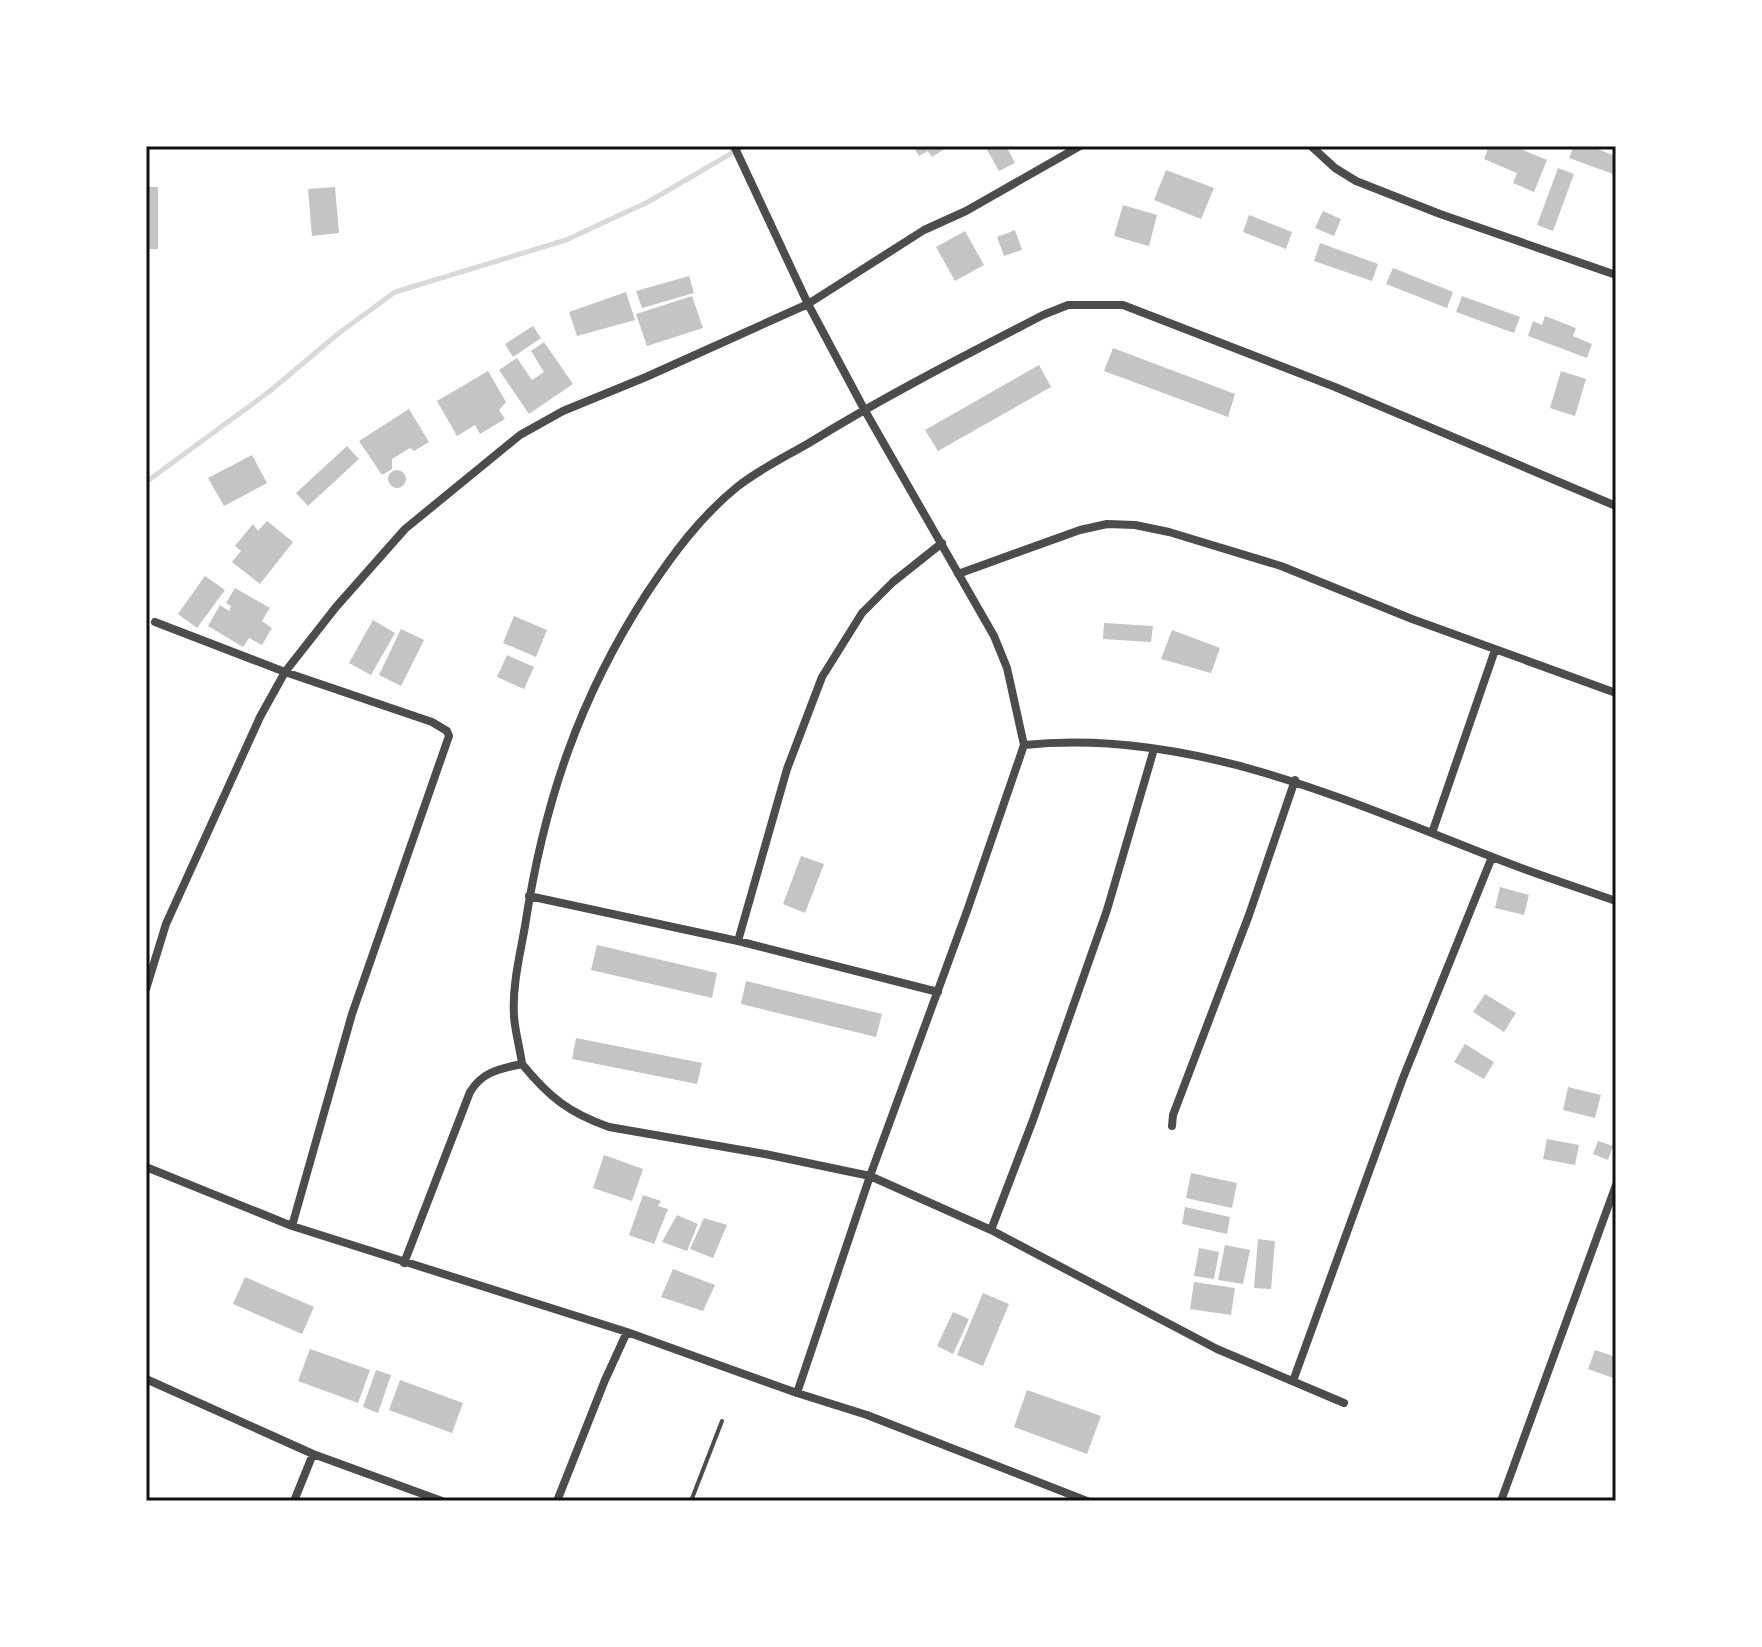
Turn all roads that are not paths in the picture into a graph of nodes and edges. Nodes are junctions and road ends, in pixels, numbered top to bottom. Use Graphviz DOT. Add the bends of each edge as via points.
graph roads {
  1 [pos="734,146"];
  2 [pos="1080,146"];
  3 [pos="1311,146"];
  4 [pos="1616,275"];
  5 [pos="808,304"];
  6 [pos="864,409"];
  7 [pos="1616,506"];
  8 [pos="942,543"];
  9 [pos="958,574"];
  10 [pos="155,622"];
  11 [pos="1495,650"];
  12 [pos="285,672"];
  13 [pos="1616,693"];
  14 [pos="1024,745"];
  15 [pos="1154,749"];
  16 [pos="1295,780"];
  17 [pos="1432,833"];
  18 [pos="1492,857"];
  19 [pos="529,896"];
  20 [pos="1616,901"];
  21 [pos="738,941"];
  22 [pos="146,989"];
  23 [pos="938,992"];
  24 [pos="522,1064"];
  25 [pos="1172,1126"];
  26 [pos="146,1167"];
  27 [pos="870,1176"];
  28 [pos="1616,1185"];
  29 [pos="1613,1202"];
  30 [pos="292,1226"];
  31 [pos="991,1230"];
  32 [pos="404,1263"];
  33 [pos="627,1332"];
  34 [pos="146,1379"];
  35 [pos="1293,1381"];
  36 [pos="797,1393"];
  37 [pos="1344,1403"];
  38 [pos="722,1421"];
  39 [pos="313,1454"];
  40 [pos="294,1501"];
  41 [pos="442,1501"];
  42 [pos="557,1501"];
  43 [pos="691,1501"];
  44 [pos="1087,1501"];
  45 [pos="1501,1501"];
  1 -- 5 [label="street"];
  2 -- 5 [label="street" via="924,230"];
  3 -- 4 [label="street" via="1356,181"];
  5 -- 6 [label="street"];
  5 -- 12 [label="street" via="563,411 520,435 405,529"];
  6 -- 7 [label="street" via="1043,315 1068,305 1123,305 1335,387"];
  6 -- 8 [label="street"];
  6 -- 19 [label="street" via="740,485 708,512 672,555 628,623 584,707 549,806"];
  8 -- 9 [label="street"];
  8 -- 21 [label="street" via="862,613 822,677 787,769"];
  9 -- 11 [label="street" via="1080,530 1135,525 1281,566"];
  9 -- 14 [label="street" via="1007,668"];
  10 -- 12 [label="street"];
  11 -- 13 [label="street"];
  11 -- 17 [label="street"];
  12 -- 22 [label="street" via="253,730 172,910"];
  12 -- 30 [label="street" via="432,722 449,736 352,1014"];
  14 -- 15 [label="street" via="1099,742"];
  14 -- 23 [label="street"];
  15 -- 16 [label="street"];
  15 -- 31 [label="street" via="1107,910"];
  16 -- 17 [label="street"];
  16 -- 25 [label="street"];
  17 -- 18 [label="street"];
  18 -- 20 [label="street"];
  18 -- 35 [label="street" via="1403,1078"];
  19 -- 21 [label="street"];
  19 -- 24 [label="street" via="515,992"];
  21 -- 23 [label="street"];
  23 -- 27 [label="street"];
  24 -- 27 [label="street" via="563,1106 609,1127"];
  24 -- 32 [label="street" via="490,1072 470,1092"];
  26 -- 30 [label="street"];
  27 -- 31 [label="street"];
  27 -- 36 [label="street"];
  28 -- 29 [label="street"];
  29 -- 45 [label="street"];
  30 -- 32 [label="street"];
  31 -- 35 [label="street" via="1217,1349"];
  32 -- 33 [label="street"];
  33 -- 36 [label="street"];
  33 -- 42 [label="street"];
  34 -- 39 [label="street"];
  35 -- 37 [label="street"];
  36 -- 44 [label="street"];
  38 -- 43 [label="lane"];
  39 -- 40 [label="street"];
  39 -- 41 [label="street"];
}
